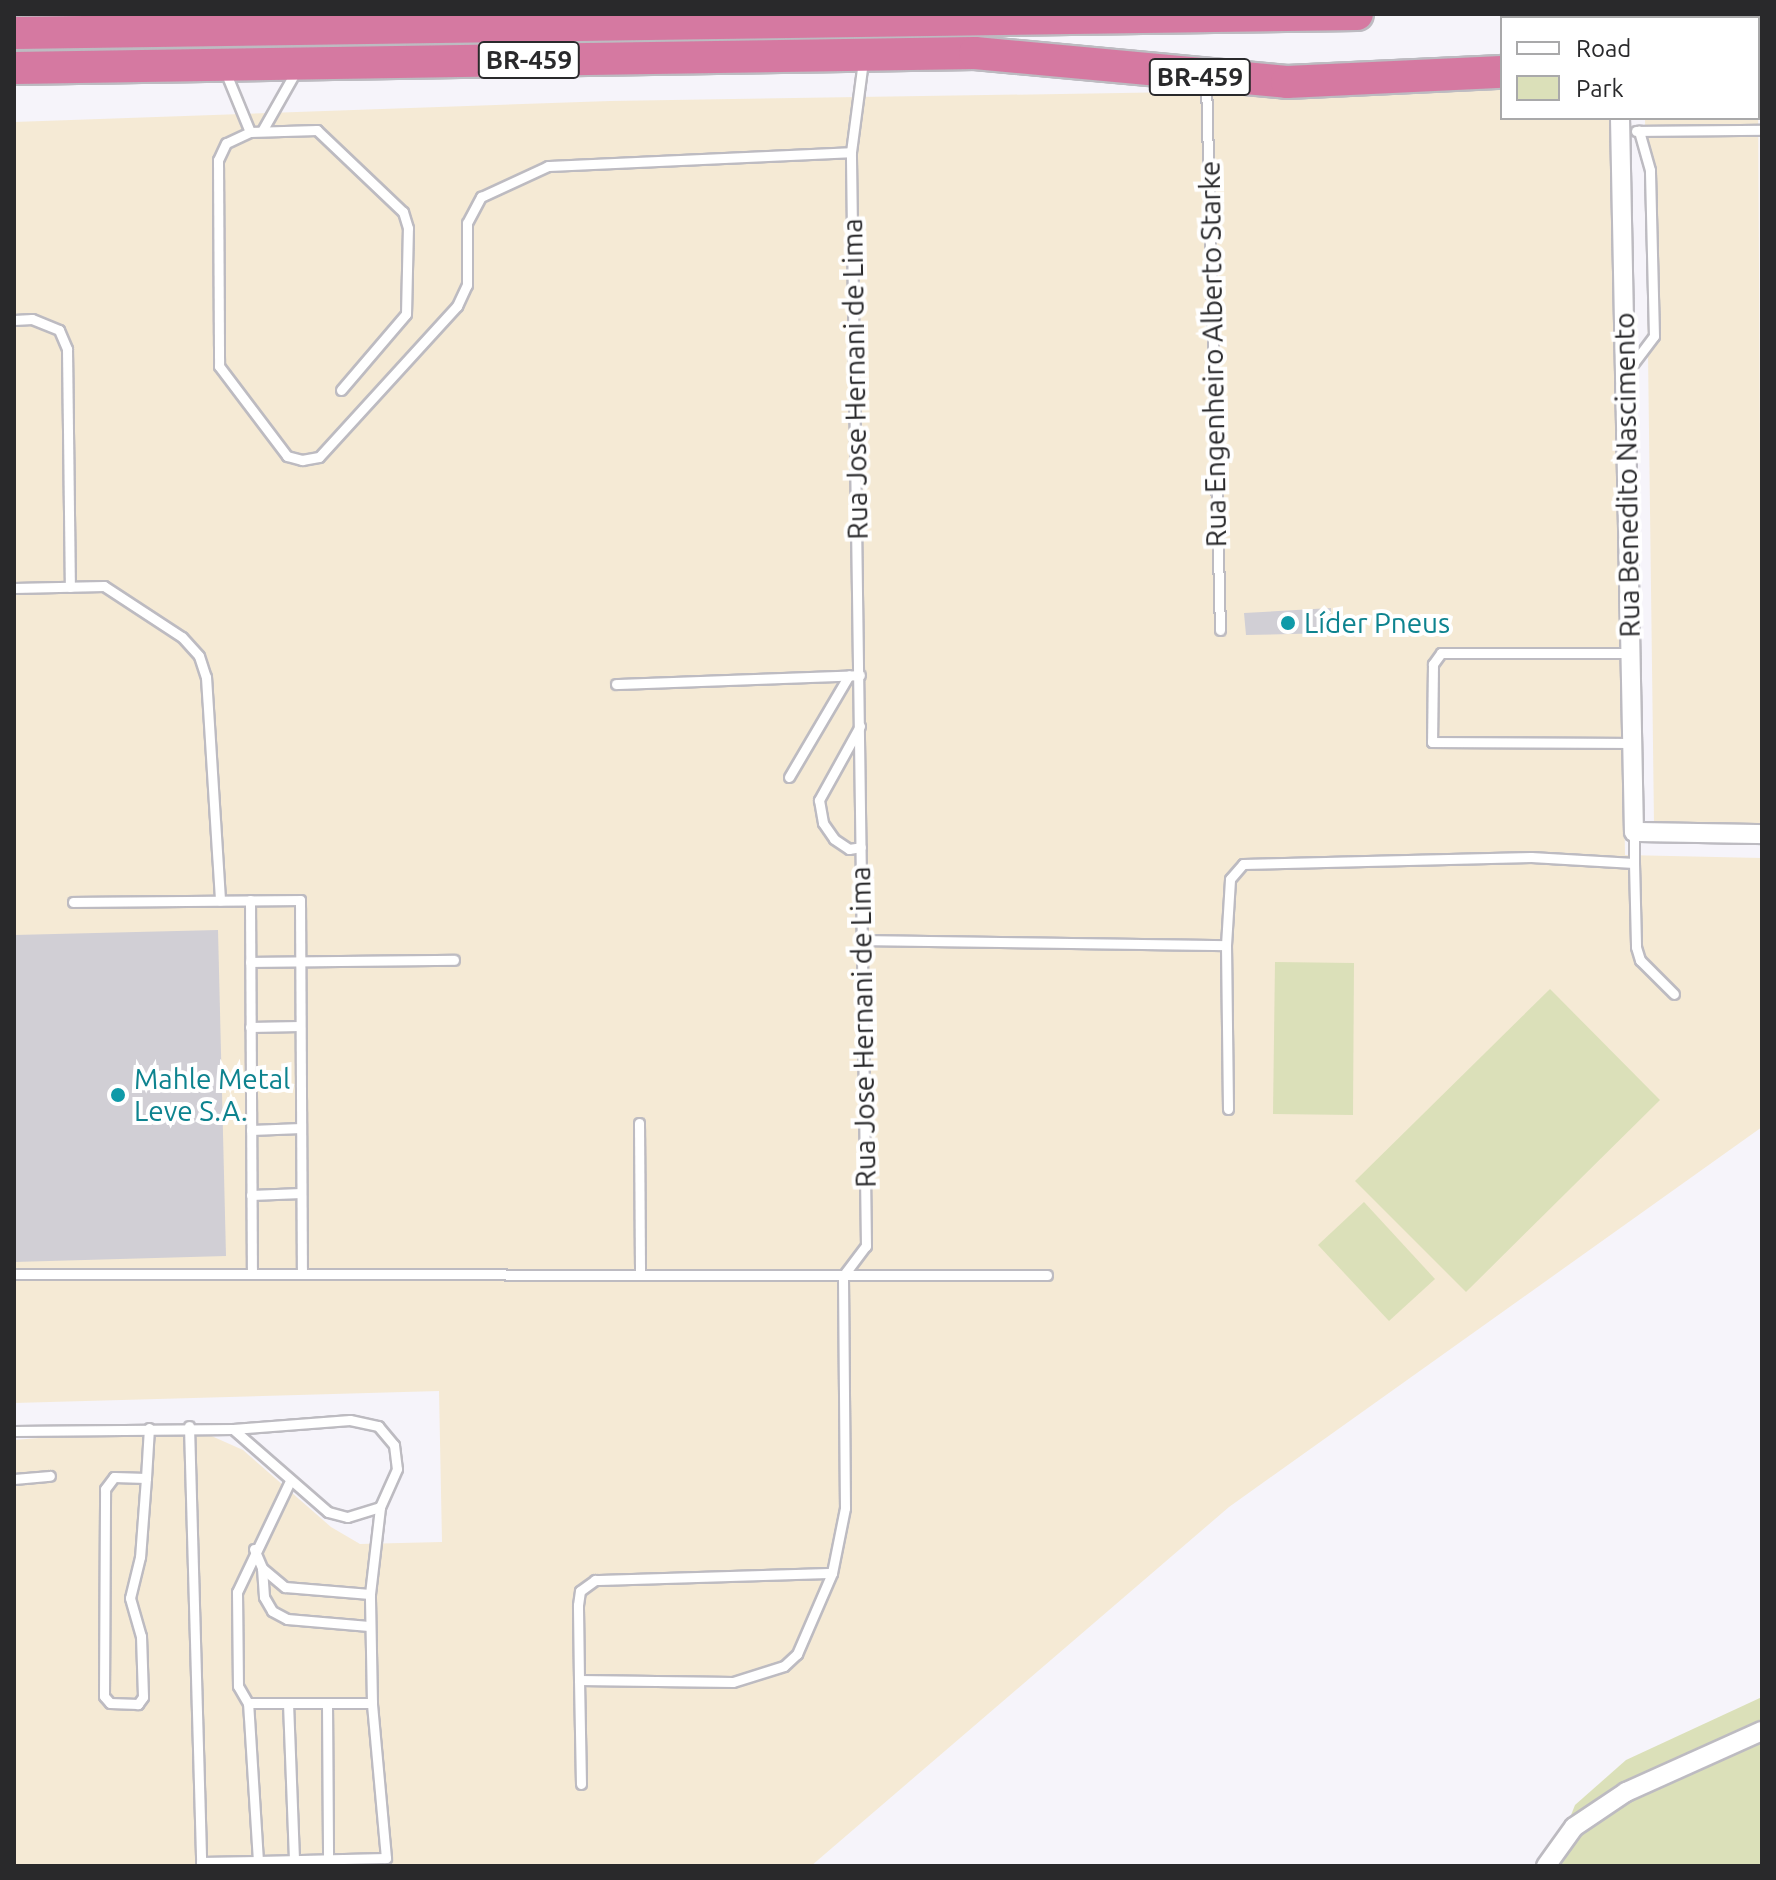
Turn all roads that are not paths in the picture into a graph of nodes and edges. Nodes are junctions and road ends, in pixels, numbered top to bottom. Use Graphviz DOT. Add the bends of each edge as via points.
graph roads {
  1 [pos="1357,14"];
  2 [pos="1104,16"];
  3 [pos="1001,17"];
  4 [pos="931,18"];
  5 [pos="425,21"];
  6 [pos="211,22"];
  7 [pos="14,33"];
  8 [pos="864,54"];
  9 [pos="300,63"];
  10 [pos="222,65"];
  11 [pos="14,68"];
  12 [pos="1500,72"];
  13 [pos="1206,78"];
  14 [pos="1626,127"];
  15 [pos="1762,130"];
  16 [pos="262,131"];
  17 [pos="250,132"];
  18 [pos="851,152"];
  19 [pos="14,320"];
  20 [pos="1624,375"];
  21 [pos="341,390"];
  22 [pos="70,587"];
  23 [pos="14,588"];
  24 [pos="1220,630"];
  25 [pos="1630,653"];
  26 [pos="854,675"];
  27 [pos="616,684"];
  28 [pos="861,723"];
  29 [pos="1632,743"];
  30 [pos="789,777"];
  31 [pos="1634,832"];
  32 [pos="1762,834"];
  33 [pos="861,847"];
  34 [pos="1634,863"];
  35 [pos="250,900"];
  36 [pos="220,901"];
  37 [pos="73,902"];
  38 [pos="862,940"];
  39 [pos="1226,945"];
  40 [pos="454,960"];
  41 [pos="300,961"];
  42 [pos="250,962"];
  43 [pos="1674,994"];
  44 [pos="300,1026"];
  45 [pos="250,1027"];
  46 [pos="1228,1109"];
  47 [pos="639,1123"];
  48 [pos="301,1128"];
  49 [pos="251,1130"];
  50 [pos="301,1193"];
  51 [pos="251,1195"];
  52 [pos="252,1272"];
  53 [pos="302,1272"];
  54 [pos="640,1272"];
  55 [pos="14,1274"];
  56 [pos="1047,1275"];
  57 [pos="843,1276"];
  58 [pos="189,1426"];
  59 [pos="149,1428"];
  60 [pos="233,1429"];
  61 [pos="14,1431"];
  62 [pos="50,1476"];
  63 [pos="146,1478"];
  64 [pos="14,1479"];
  65 [pos="290,1481"];
  66 [pos="380,1507"];
  67 [pos="254,1549"];
  68 [pos="262,1568"];
  69 [pos="832,1573"];
  70 [pos="370,1594"];
  71 [pos="369,1626"];
  72 [pos="579,1680"];
  73 [pos="248,1703"];
  74 [pos="288,1703"];
  75 [pos="372,1703"];
  76 [pos="327,1704"];
  77 [pos="1762,1731"];
  78 [pos="581,1784"];
  79 [pos="294,1860"];
  80 [pos="328,1860"];
  81 [pos="258,1861"];
  82 [pos="386,1862"];
  83 [pos="201,1864"];
  84 [pos="1546,1866"];
  1 -- 2 [label="highway, BR-459"];
  2 -- 3 [label="highway, BR-459"];
  3 -- 4 [label="highway, BR-459"];
  4 -- 5 [label="highway, BR-459"];
  5 -- 6 [label="highway, BR-459"];
  6 -- 7 [label="highway, BR-459"];
  8 -- 9 [label="highway, BR-459"];
  8 -- 13 [label="highway, BR-459" via="975,53"];
  8 -- 18 [label="lane, Rua Jose Hernani de Lima"];
  9 -- 10 [label="highway, BR-459"];
  9 -- 16 [label="lane"];
  10 -- 11 [label="highway, BR-459"];
  10 -- 17 [label="lane"];
  12 -- 13 [label="highway, BR-459" via="1287,82"];
  13 -- 24 [label="lane, Rua Engenheiro Alberto Starke"];
  14 -- 15 [label="lane"];
  14 -- 20 [label="street, Rua Benedito Nascimento"];
  14 -- 20 [label="lane" via="1650,170 1654,336"];
  16 -- 17 [label="lane"];
  16 -- 21 [label="lane" via="317,130 403,212 408,228 406,314"];
  17 -- 18 [label="lane" via="226,143 218,160 219,366 287,456 302,460 319,457 457,306 467,285 467,223 481,197 548,166"];
  18 -- 26 [label="lane, Rua Jose Hernani de Lima"];
  19 -- 22 [label="lane" via="32,319 59,330 67,349"];
  20 -- 25 [label="street, Rua Benedito Nascimento"];
  22 -- 23 [label="lane"];
  22 -- 36 [label="lane" via="104,586 182,637 199,656 206,677"];
  25 -- 29 [label="street, Rua Benedito Nascimento"];
  25 -- 29 [label="lane" via="1441,653 1433,664 1432,742"];
  26 -- 27 [label="lane"];
  26 -- 28 [label="lane, Rua Jose Hernani de Lima"];
  26 -- 30 [label="lane"];
  28 -- 33 [label="lane, Rua Jose Hernani de Lima"];
  28 -- 33 [label="lane" via="819,800 823,823 834,839 849,849"];
  29 -- 31 [label="street, Rua Benedito Nascimento"];
  31 -- 32 [label="street"];
  31 -- 34 [label="lane"];
  33 -- 38 [label="lane, Rua Jose Hernani de Lima"];
  34 -- 39 [label="lane" via="1531,857 1243,864 1230,879"];
  34 -- 43 [label="lane" via="1636,947 1640,960"];
  35 -- 36 [label="lane"];
  35 -- 41 [label="lane" via="300,900"];
  35 -- 42 [label="lane"];
  36 -- 37 [label="lane"];
  38 -- 39 [label="lane"];
  38 -- 57 [label="lane, Rua Jose Hernani de Lima" via="866,1246"];
  39 -- 46 [label="lane"];
  40 -- 41 [label="lane"];
  41 -- 42 [label="lane"];
  41 -- 44 [label="lane"];
  42 -- 45 [label="lane"];
  44 -- 45 [label="lane"];
  44 -- 48 [label="lane"];
  45 -- 49 [label="lane"];
  47 -- 54 [label="lane"];
  48 -- 49 [label="lane"];
  48 -- 50 [label="lane"];
  49 -- 51 [label="lane"];
  50 -- 51 [label="lane"];
  50 -- 53 [label="lane"];
  51 -- 52 [label="lane"];
  52 -- 53 [label="lane"];
  52 -- 55 [label="lane"];
  53 -- 54 [label="lane"];
  54 -- 57 [label="lane"];
  56 -- 57 [label="lane"];
  57 -- 69 [label="lane" via="845,1508"];
  58 -- 59 [label="lane"];
  58 -- 60 [label="lane"];
  58 -- 83 [label="lane"];
  59 -- 61 [label="lane"];
  59 -- 63 [label="lane"];
  60 -- 65 [label="lane"];
  60 -- 66 [label="lane" via="350,1420 378,1426 394,1445 397,1469"];
  62 -- 64 [label="lane"];
  63 -- 63 [label="lane" via="114,1477 105,1489 104,1696 110,1703 138,1704 143,1697 141,1636 130,1598 140,1557"];
  65 -- 66 [label="lane" via="328,1512 347,1517"];
  65 -- 67 [label="lane"];
  66 -- 70 [label="lane"];
  67 -- 68 [label="lane"];
  67 -- 73 [label="lane" via="237,1592 238,1686"];
  68 -- 70 [label="lane" via="285,1587"];
  68 -- 71 [label="lane" via="264,1597 272,1611 287,1619"];
  69 -- 72 [label="lane" via="797,1654 764,1675 733,1682"];
  69 -- 72 [label="lane" via="595,1580 580,1591"];
  70 -- 71 [label="lane"];
  71 -- 75 [label="lane"];
  72 -- 78 [label="lane"];
  73 -- 74 [label="lane"];
  73 -- 81 [label="lane"];
  74 -- 76 [label="lane"];
  74 -- 79 [label="lane"];
  75 -- 76 [label="lane"];
  75 -- 82 [label="lane"];
  76 -- 80 [label="lane"];
  77 -- 84 [label="street" via="1626,1792 1574,1827"];
  79 -- 80 [label="lane"];
  79 -- 81 [label="lane"];
  80 -- 82 [label="lane"];
  81 -- 83 [label="lane"];
}
